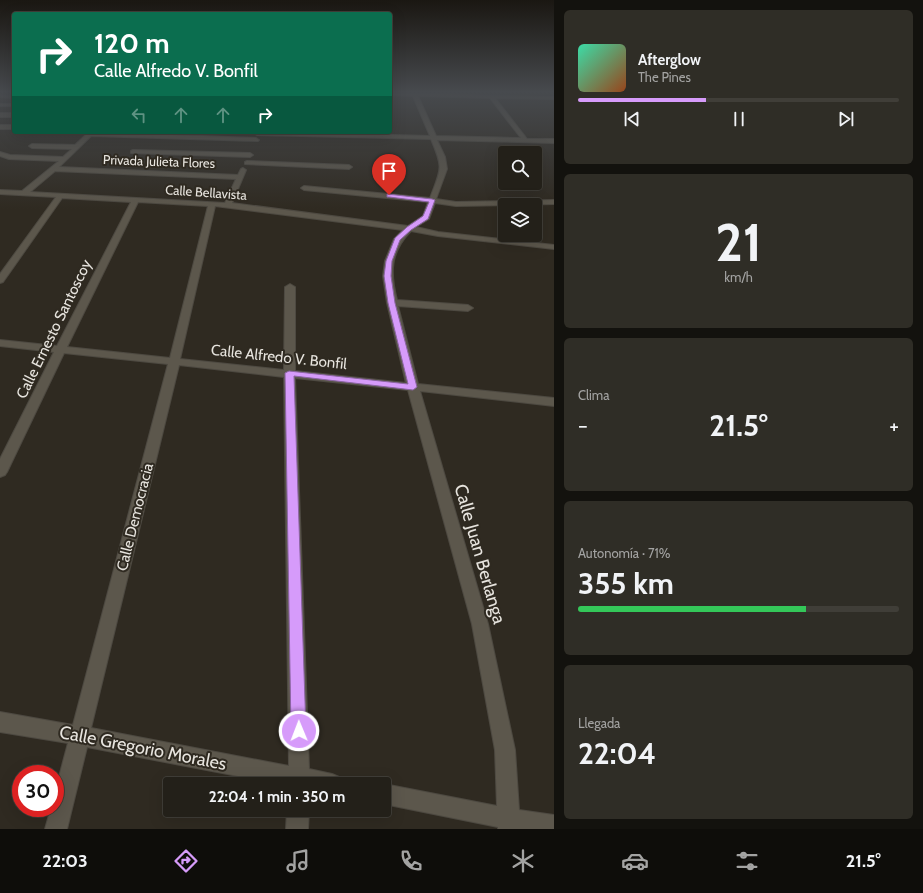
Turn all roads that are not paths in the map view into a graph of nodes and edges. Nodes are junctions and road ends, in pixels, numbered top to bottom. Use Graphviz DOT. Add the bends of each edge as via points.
graph roads {
  1 [pos="429,132"];
  2 [pos="519,132"];
  3 [pos="90,134"];
  4 [pos="111,134"];
  5 [pos="193,134"];
  6 [pos="258,134"];
  7 [pos="351,134"];
  8 [pos="190,138"];
  9 [pos="432,138"];
  10 [pos="256,140"];
  11 [pos="525,140"];
  12 [pos="554,141"];
  13 [pos="32,146"];
  14 [pos="77,147"];
  15 [pos="133,152"];
  16 [pos="0,154"];
  17 [pos="250,155"];
  18 [pos="65,159"];
  19 [pos="247,163"];
  20 [pos="349,167"];
  21 [pos="53,169"];
  22 [pos="240,177"];
  23 [pos="304,188"];
  24 [pos="0,192"];
  25 [pos="23,194"];
  26 [pos="60,196"];
  27 [pos="135,200"];
  28 [pos="432,200"];
  29 [pos="554,202"];
  30 [pos="212,204"];
  31 [pos="228,205"];
  32 [pos="409,228"];
  33 [pos="498,234"];
  34 [pos="542,239"];
  35 [pos="554,240"];
  36 [pos="554,247"];
  37 [pos="0,280"];
  38 [pos="290,288"];
  39 [pos="392,303"];
  40 [pos="468,308"];
  41 [pos="0,343"];
  42 [pos="61,350"];
  43 [pos="174,362"];
  44 [pos="289,373"];
  45 [pos="413,387"];
  46 [pos="554,402"];
  47 [pos="0,472"];
  48 [pos="0,722"];
  49 [pos="81,736"];
  50 [pos="281,777"];
  51 [pos="300,777"];
  52 [pos="391,796"];
  53 [pos="298,817"];
  54 [pos="509,824"];
  55 [pos="554,826"];
  56 [pos="56,829"];
  57 [pos="297,829"];
  1 -- 9 [label="street, Calle Juan Berlanga"];
  2 -- 11 [label="street"];
  3 -- 14 [label="street"];
  4 -- 8 [label="street"];
  5 -- 8 [label="street"];
  6 -- 10 [label="street"];
  7 -- 9 [label="street"];
  8 -- 10 [label="street"];
  9 -- 11 [label="street"];
  9 -- 28 [label="street, Calle Juan Berlanga" via="442,157 444,169"];
  10 -- 17 [label="street"];
  11 -- 12 [label="street"];
  13 -- 14 [label="street"];
  14 -- 18 [label="street"];
  15 -- 17 [label="street"];
  16 -- 18 [label="street" via="9,157"];
  17 -- 19 [label="street"];
  18 -- 21 [label="street"];
  19 -- 20 [label="street"];
  19 -- 22 [label="street"];
  21 -- 22 [label="street, Privada Julieta Flores"];
  21 -- 25 [label="street"];
  22 -- 31 [label="street"];
  23 -- 28 [label="street"];
  24 -- 25 [label="street, Calle Bellavista"];
  25 -- 26 [label="street, Calle Bellavista"];
  26 -- 27 [label="street, Calle Bellavista"];
  26 -- 37 [label="street"];
  27 -- 30 [label="street, Calle Bellavista"];
  27 -- 42 [label="street, Calle Ernesto Santoscoy"];
  28 -- 29 [label="street" via="456,204"];
  28 -- 32 [label="street, Calle Juan Berlanga" via="426,217"];
  30 -- 31 [label="street, Calle Bellavista"];
  30 -- 43 [label="street, Calle Democracia"];
  31 -- 32 [label="street, Calle Bellavista"];
  32 -- 33 [label="street, Calle Bellavista" via="439,228"];
  32 -- 36 [label="street, Calle Bellavista" via="438,234"];
  32 -- 39 [label="street, Calle Juan Berlanga" via="398,239 389,261 388,276"];
  34 -- 35 [label="street"];
  38 -- 44 [label="street"];
  39 -- 40 [label="street"];
  39 -- 45 [label="street, Calle Juan Berlanga"];
  41 -- 42 [label="street, Calle Alfredo V. Bonfil"];
  42 -- 43 [label="street, Calle Alfredo V. Bonfil"];
  42 -- 47 [label="street, Calle Ernesto Santoscoy"];
  43 -- 44 [label="street, Calle Alfredo V. Bonfil"];
  43 -- 49 [label="street, Calle Democracia"];
  44 -- 45 [label="street, Calle Alfredo V. Bonfil"];
  44 -- 51 [label="street"];
  45 -- 46 [label="street, Calle Alfredo V. Bonfil"];
  45 -- 54 [label="street, Calle Juan Berlanga" via="480,624 505,750"];
  48 -- 49 [label="street, Calle Gregorio Morales"];
  49 -- 50 [label="street, Calle Gregorio Morales"];
  49 -- 56 [label="street, Calle Democracia"];
  52 -- 54 [label="street"];
  53 -- 57 [label="street"];
  54 -- 55 [label="street"];
}
